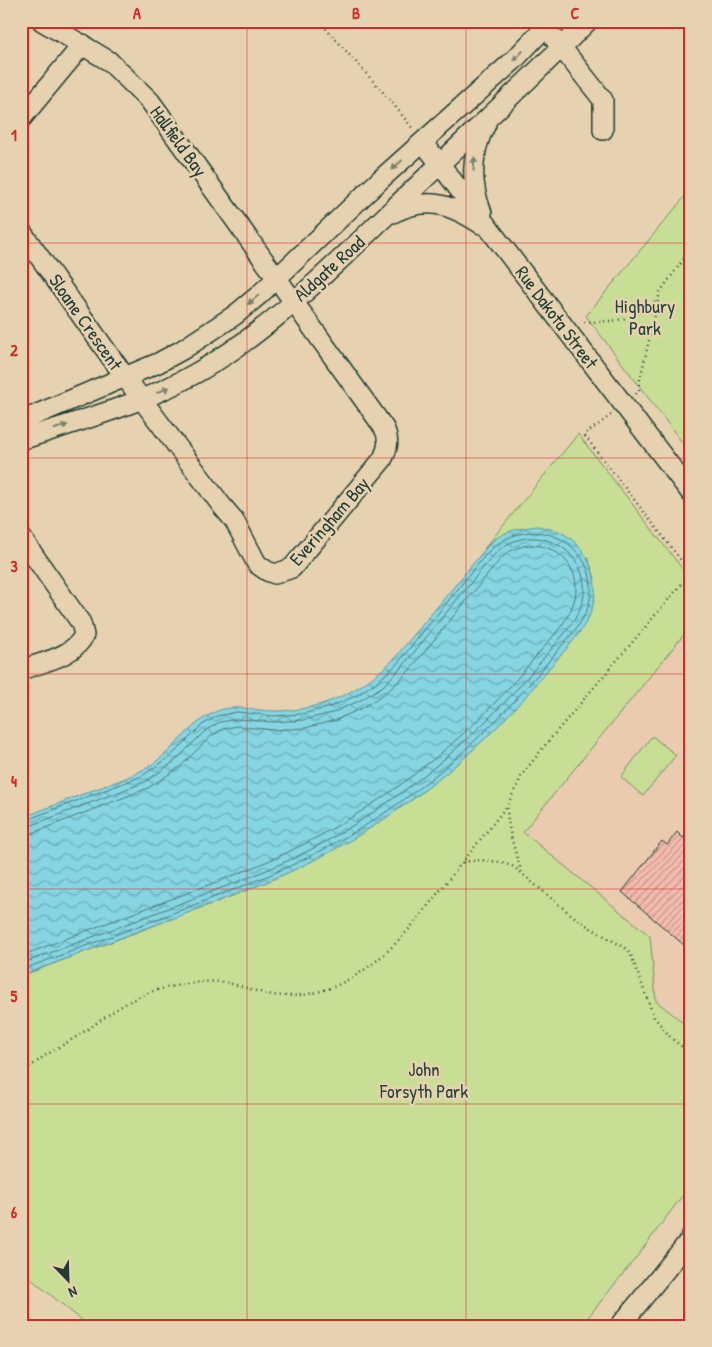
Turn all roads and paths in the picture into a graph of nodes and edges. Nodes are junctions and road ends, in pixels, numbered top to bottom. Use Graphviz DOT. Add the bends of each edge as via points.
graph roads {
  1 [pos="42,21"];
  2 [pos="320,21"];
  3 [pos="588,21"];
  4 [pos="550,31"];
  5 [pos="82,44"];
  6 [pos="490,115"];
  7 [pos="21,119"];
  8 [pos="603,130"];
  9 [pos="423,142"];
  10 [pos="440,164"];
  11 [pos="385,216"];
  12 [pos="488,228"];
  13 [pos="21,231"];
  14 [pos="691,249"];
  15 [pos="285,290"];
  16 [pos="658,300"];
  17 [pos="584,322"];
  18 [pos="133,388"];
  19 [pos="624,406"];
  20 [pos="21,421"];
  21 [pos="21,440"];
  22 [pos="691,493"];
  23 [pos="21,537"];
  24 [pos="691,573"];
  25 [pos="21,670"];
  26 [pos="508,806"];
  27 [pos="463,862"];
  28 [pos="523,874"];
  29 [pos="691,1054"];
  30 [pos="21,1073"];
  31 [pos="690,1240"];
  32 [pos="620,1326"];
  1 -- 5 [label="street, Hallfield Bay"];
  2 -- 9 [label="path"];
  3 -- 4 [label="street, Aldgate Road"];
  4 -- 6 [label="street, Aldgate Road"];
  4 -- 8 [label="street" via="603,100"];
  4 -- 9 [label="street, Aldgate Road, one-way"];
  5 -- 7 [label="street"];
  5 -- 15 [label="street, Hallfield Bay" via="109,61 150,101"];
  6 -- 10 [label="street, Aldgate Road"];
  12 -- 6 [label="street, one-way" via="477,195 473,169 479,137"];
  9 -- 10 [label="street, Rue Dakota Street"];
  9 -- 15 [label="street, Aldgate Road, one-way"];
  10 -- 11 [label="street, Aldgate Road"];
  10 -- 12 [label="street, Rue Dakota Street"];
  11 -- 12 [label="street" via="420,203 436,204 464,213"];
  11 -- 15 [label="street, Aldgate Road"];
  12 -- 19 [label="street, Rue Dakota Street"];
  13 -- 18 [label="street, Sloane Crescent"];
  14 -- 16 [label="path" via="660,292"];
  15 -- 18 [label="street, Aldgate Road, one-way" via="235,315 158,362"];
  18 -- 15 [label="street, Aldgate Road, one-way" via="179,382 243,344"];
  15 -- 18 [label="street, Everingham Bay" via="384,428 388,443 382,460 292,568 275,574 257,564 234,520"];
  16 -- 17 [label="path" via="622,320"];
  16 -- 19 [label="path" via="639,390"];
  18 -- 20 [label="street, Aldgate Road"];
  21 -- 18 [label="street, Aldgate Road, one-way"];
  19 -- 22 [label="street, Rue Dakota Street"];
  19 -- 24 [label="path" via="584,435"];
  23 -- 25 [label="street" via="81,623 84,635 76,647 66,653"];
  24 -- 26 [label="path" via="546,744 522,776"];
  26 -- 27 [label="path"];
  26 -- 28 [label="path" via="512,841"];
  27 -- 28 [label="path" via="501,862"];
  27 -- 30 [label="path" via="403,937 382,957 349,980 320,993 301,995 272,994 220,982 159,989 110,1012"];
  28 -- 29 [label="path" via="588,927 628,949 654,1017 671,1038"];
  31 -- 32 [label="street"];
}
